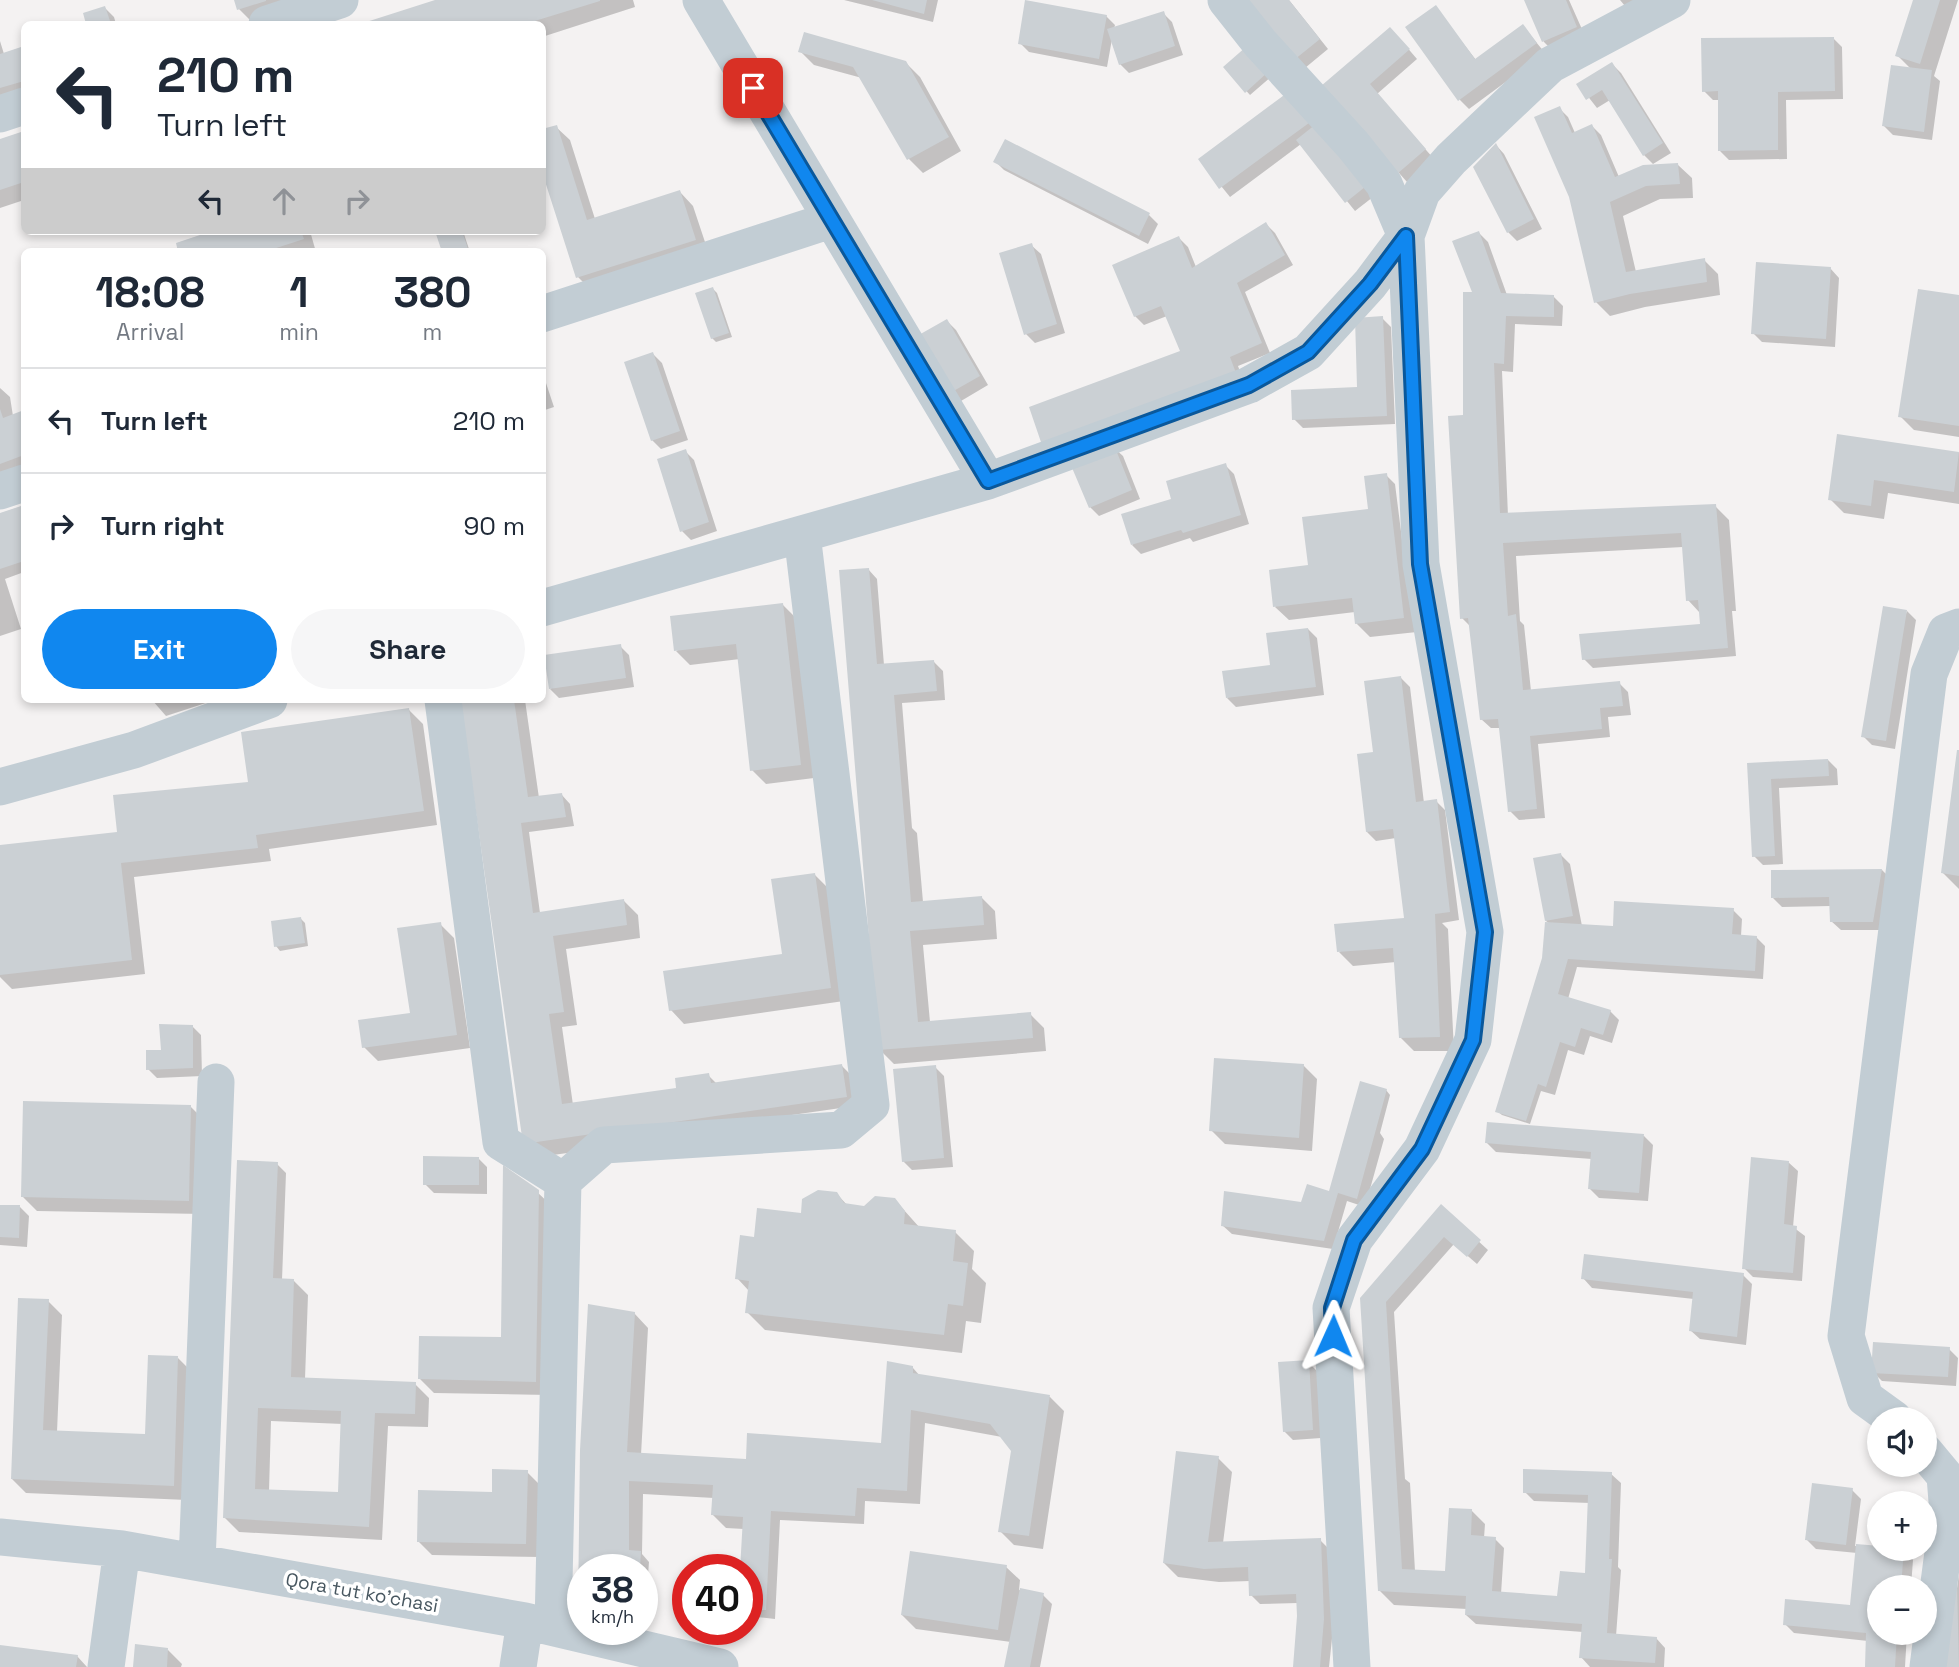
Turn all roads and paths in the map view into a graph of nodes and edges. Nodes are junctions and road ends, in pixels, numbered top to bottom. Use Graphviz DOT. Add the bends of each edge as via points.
graph roads {
  1 [pos="340,0"];
  2 [pos="701,0"];
  3 [pos="1226,0"];
  4 [pos="1672,0"];
  5 [pos="276,21"];
  6 [pos="21,107"];
  7 [pos="0,114"];
  8 [pos="831,220"];
  9 [pos="1406,236"];
  10 [pos="546,313"];
  11 [pos="988,481"];
  12 [pos="21,484"];
  13 [pos="0,491"];
  14 [pos="802,534"];
  15 [pos="546,607"];
  16 [pos="1959,627"];
  17 [pos="261,703"];
  18 [pos="443,703"];
  19 [pos="0,787"];
  20 [pos="216,1082"];
  21 [pos="563,1181"];
  22 [pos="1877,1407"];
  23 [pos="1937,1466"];
  24 [pos="0,1537"];
  25 [pos="122,1549"];
  26 [pos="197,1562"];
  27 [pos="539,1624"];
  28 [pos="106,1667"];
  29 [pos="518,1667"];
  30 [pos="720,1667"];
  31 [pos="1352,1667"];
  32 [pos="1928,1667"];
  1 -- 5 [label="street"];
  2 -- 8 [label="street"];
  3 -- 9 [label="street" via="1384,184"];
  4 -- 9 [label="street" via="1550,65 1422,192"];
  6 -- 7 [label="street"];
  8 -- 10 [label="street"];
  8 -- 11 [label="street"];
  9 -- 11 [label="street" via="1308,352 1249,385"];
  9 -- 31 [label="street" via="1420,564 1485,932 1473,1040 1422,1149 1354,1240 1332,1308"];
  11 -- 14 [label="street"];
  12 -- 13 [label="street"];
  14 -- 15 [label="street"];
  14 -- 21 [label="street" via="871,1105 841,1130 604,1145"];
  16 -- 22 [label="street" via="1946,632 1929,674 1846,1335 1865,1398"];
  17 -- 19 [label="street" via="134,750"];
  18 -- 21 [label="street" via="501,1142"];
  20 -- 26 [label="street"];
  21 -- 27 [label="street"];
  23 -- 32 [label="street" via="1945,1476 1948,1514"];
  24 -- 25 [label="street, Qora tut ko'chasi"];
  25 -- 26 [label="street, Qora tut ko'chasi"];
  25 -- 28 [label="street"];
  26 -- 27 [label="street, Qora tut ko'chasi"];
  27 -- 29 [label="street"];
  27 -- 30 [label="street, Qora tut ko'chasi"];
}
